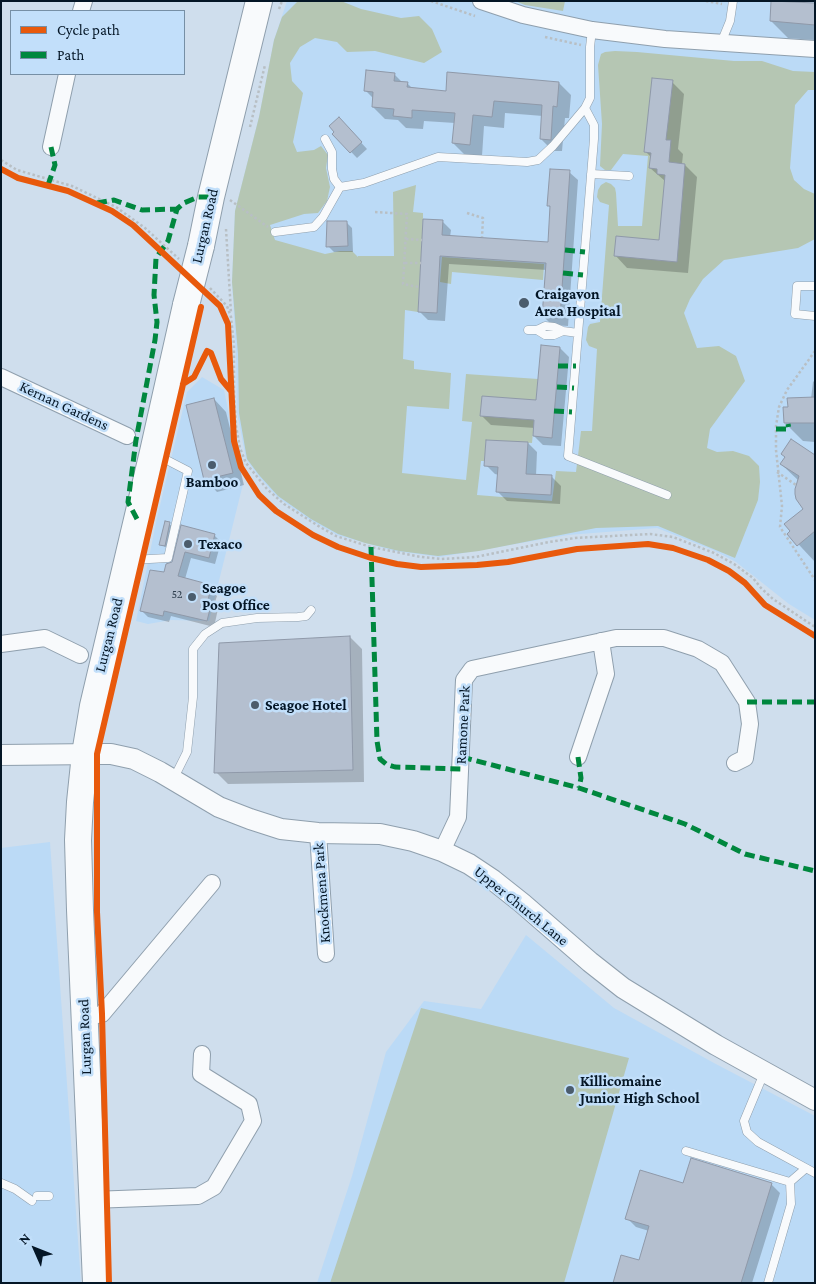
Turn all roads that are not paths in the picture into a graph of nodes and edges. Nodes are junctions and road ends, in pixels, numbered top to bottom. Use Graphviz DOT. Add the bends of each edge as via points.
graph roads {
  1 [pos="259,1"];
  2 [pos="481,1"];
  3 [pos="733,3"];
  4 [pos="592,30"];
  5 [pos="721,43"];
  6 [pos="815,49"];
  7 [pos="67,75"];
  8 [pos="585,108"];
  9 [pos="325,139"];
  10 [pos="51,147"];
  11 [pos="591,174"];
  12 [pos="629,176"];
  13 [pos="340,187"];
  14 [pos="275,232"];
  15 [pos="815,286"];
  16 [pos="815,316"];
  17 [pos="528,330"];
  18 [pos="578,332"];
  19 [pos="1,377"];
  20 [pos="127,436"];
  21 [pos="153,452"];
  22 [pos="667,495"];
  23 [pos="127,560"];
  24 [pos="311,610"];
  25 [pos="600,641"];
  26 [pos="1,644"];
  27 [pos="80,655"];
  28 [pos="85,754"];
  29 [pos="1,755"];
  30 [pos="578,757"];
  31 [pos="735,763"];
  32 [pos="173,780"];
  33 [pos="318,833"];
  34 [pos="442,851"];
  35 [pos="212,884"];
  36 [pos="326,954"];
  37 [pos="84,1018"];
  38 [pos="202,1054"];
  39 [pos="765,1072"];
  40 [pos="815,1100"];
  41 [pos="686,1152"];
  42 [pos="805,1169"];
  43 [pos="815,1173"];
  44 [pos="790,1182"];
  45 [pos="1,1183"];
  46 [pos="49,1196"];
  47 [pos="92,1200"];
  48 [pos="96,1283"];
  49 [pos="768,1283"];
  1 -- 21 [label="main road, Lurgan Road, bridge" via="211,197 188,260 198,293"];
  2 -- 4 [label="street" via="523,15"];
  3 -- 5 [label="lane"];
  4 -- 5 [label="street"];
  4 -- 8 [label="lane" via="590,98"];
  5 -- 6 [label="street"];
  7 -- 10 [label="street"];
  8 -- 11 [label="lane" via="594,125"];
  8 -- 13 [label="lane" via="538,160 438,157"];
  9 -- 13 [label="lane" via="332,152 334,179"];
  11 -- 12 [label="lane"];
  11 -- 18 [label="lane"];
  13 -- 14 [label="lane" via="314,227"];
  15 -- 16 [label="lane" via="797,286 795,314"];
  17 -- 18 [label="lane" via="537,330 545,335"];
  18 -- 22 [label="lane" via="568,456"];
  19 -- 20 [label="street, Kernan Gardens"];
  21 -- 23 [label="main road, Lurgan Road"];
  21 -- 23 [label="lane" via="188,471 168,558"];
  23 -- 28 [label="main road, Lurgan Road" via="95,692"];
  24 -- 32 [label="lane" via="306,616 222,623 205,634 193,649 193,697 187,752"];
  25 -- 30 [label="street" via="606,674"];
  25 -- 31 [label="street, Ramone Park" via="664,638 722,663 747,702 750,724 745,758"];
  25 -- 34 [label="street, Ramone Park" via="472,669 464,680 458,817"];
  26 -- 27 [label="street" via="44,638"];
  28 -- 29 [label="street, Upper Church Lane"];
  28 -- 32 [label="street, Upper Church Lane" via="111,754 134,759"];
  28 -- 37 [label="main road, Lurgan Road" via="78,840"];
  32 -- 33 [label="street, Upper Church Lane" via="218,807 250,820 281,829"];
  33 -- 34 [label="street, Upper Church Lane" via="380,834"];
  33 -- 36 [label="street, Knockmena Park"];
  34 -- 39 [label="street, Upper Church Lane" via="493,880 623,988"];
  35 -- 37 [label="street" via="102,1014"];
  37 -- 47 [label="main road, Lurgan Road"];
  38 -- 47 [label="street" via="201,1074 250,1104 253,1121 214,1187 198,1196"];
  39 -- 40 [label="street, Upper Church Lane"];
  39 -- 42 [label="lane" via="744,1121 747,1132 758,1142"];
  41 -- 44 [label="lane"];
  42 -- 43 [label="lane"];
  42 -- 44 [label="lane"];
  44 -- 49 [label="lane" via="791,1204"];
  45 -- 46 [label="lane" via="35,1198"];
  47 -- 48 [label="main road, Lurgan Road"];
}
